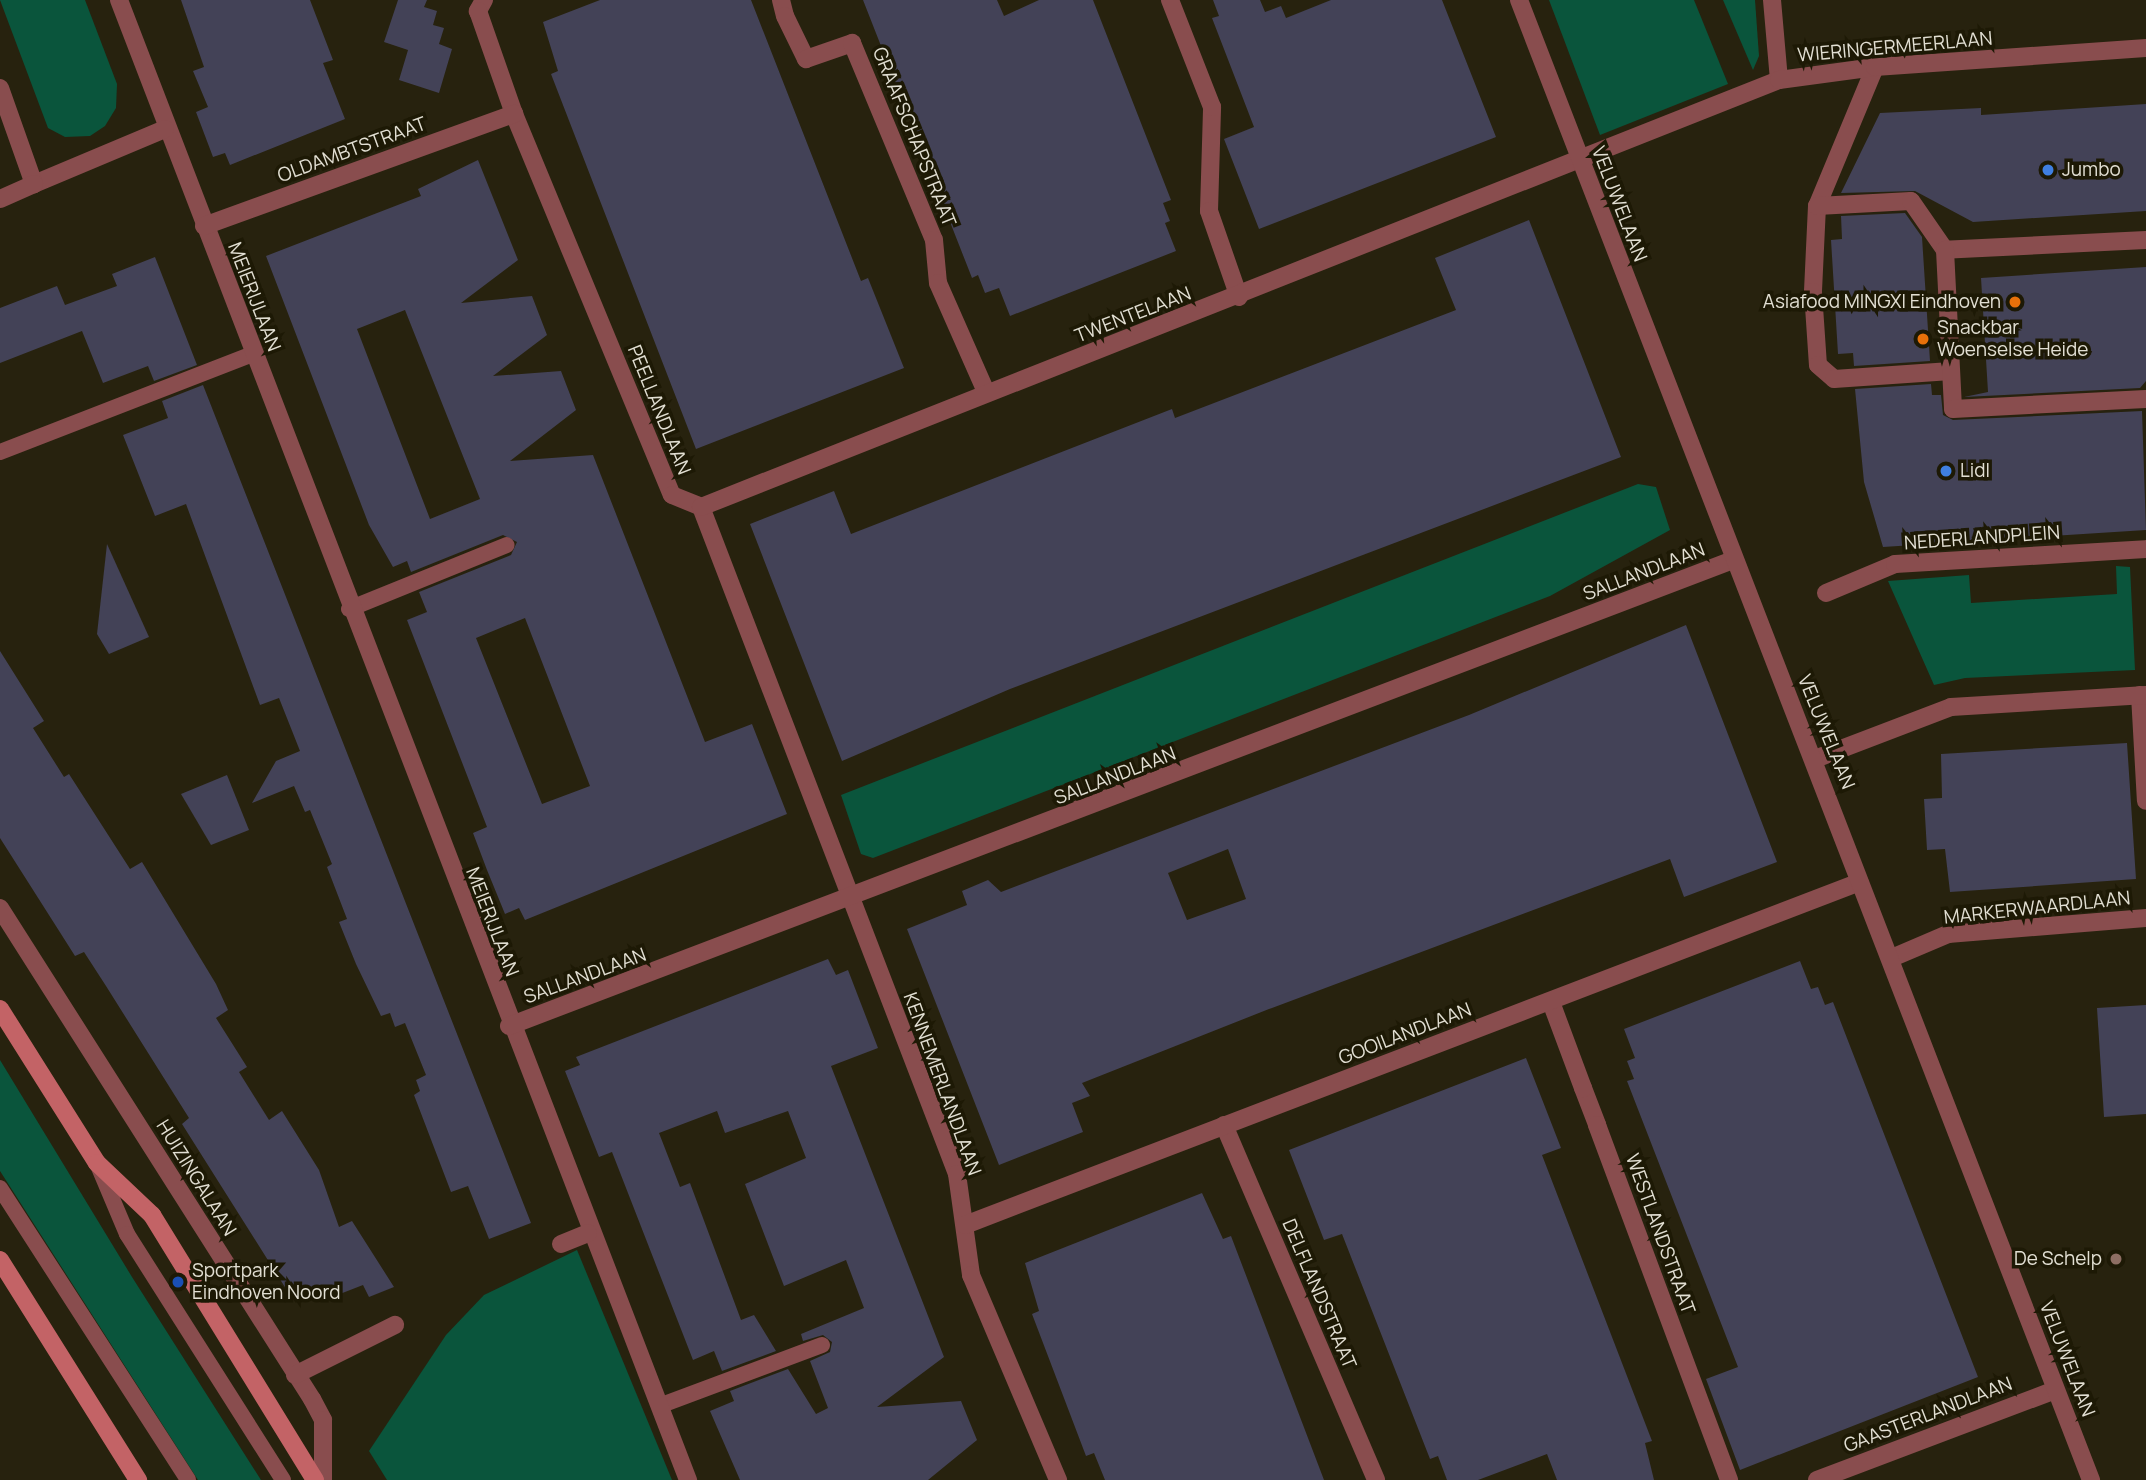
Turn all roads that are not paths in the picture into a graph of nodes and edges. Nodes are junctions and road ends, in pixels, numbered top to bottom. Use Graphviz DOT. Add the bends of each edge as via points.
graph roads {
  1 [pos="119,0"];
  2 [pos="484,0"];
  3 [pos="1170,0"];
  4 [pos="1519,0"];
  5 [pos="1772,0"];
  6 [pos="783,8"];
  7 [pos="2146,48"];
  8 [pos="1875,67"];
  9 [pos="1779,80"];
  10 [pos="0,88"];
  11 [pos="514,114"];
  12 [pos="165,129"];
  13 [pos="1579,159"];
  14 [pos="34,184"];
  15 [pos="0,199"];
  16 [pos="1817,206"];
  17 [pos="204,226"];
  18 [pos="2146,240"];
  19 [pos="1945,250"];
  20 [pos="1239,297"];
  21 [pos="253,354"];
  22 [pos="1951,372"];
  23 [pos="986,392"];
  24 [pos="2146,399"];
  25 [pos="0,452"];
  26 [pos="701,507"];
  27 [pos="507,545"];
  28 [pos="2146,549"];
  29 [pos="1733,560"];
  30 [pos="1826,593"];
  31 [pos="349,609"];
  32 [pos="2143,695"];
  33 [pos="1815,759"];
  34 [pos="2146,801"];
  35 [pos="1860,882"];
  36 [pos="850,900"];
  37 [pos="0,908"];
  38 [pos="2146,918"];
  39 [pos="1894,957"];
  40 [pos="1551,1002"];
  41 [pos="0,1009"];
  42 [pos="509,1026"];
  43 [pos="1224,1125"];
  44 [pos="97,1163"];
  45 [pos="0,1188"];
  46 [pos="965,1225"];
  47 [pos="588,1233"];
  48 [pos="561,1244"];
  49 [pos="0,1260"];
  50 [pos="395,1325"];
  51 [pos="822,1345"];
  52 [pos="295,1375"];
  53 [pos="2055,1390"];
  54 [pos="659,1406"];
  55 [pos="138,1480"];
  56 [pos="188,1480"];
  57 [pos="283,1480"];
  58 [pos="315,1480"];
  59 [pos="323,1480"];
  60 [pos="688,1480"];
  61 [pos="1058,1480"];
  62 [pos="1376,1480"];
  63 [pos="1729,1480"];
  64 [pos="1817,1480"];
  65 [pos="2091,1480"];
  1 -- 12 [label="street, MEIERIJLAAN"];
  2 -- 11 [label="street, PEELLANDLAAN" via="478,11"];
  3 -- 20 [label="street" via="1212,107 1209,211"];
  4 -- 13 [label="street, VELUWELAAN"];
  5 -- 9 [label="street"];
  6 -- 23 [label="street, GRAAFSCHAPSTRAAT" via="806,59 852,43 934,240 938,283"];
  7 -- 8 [label="street, WIERINGERMEERLAAN"];
  8 -- 9 [label="street, WIERINGERMEERLAAN"];
  8 -- 16 [label="street"];
  9 -- 13 [label="street, WIERINGERMEERLAAN"];
  10 -- 14 [label="street"];
  11 -- 17 [label="street, OLDAMBTSTRAAT"];
  11 -- 26 [label="street, PEELLANDLAAN" via="672,495"];
  12 -- 14 [label="street"];
  12 -- 17 [label="street, MEIERIJLAAN"];
  13 -- 20 [label="street, TWENTELAAN"];
  13 -- 29 [label="street, VELUWELAAN"];
  14 -- 15 [label="street"];
  16 -- 19 [label="street" via="1911,201"];
  16 -- 22 [label="street" via="1813,292 1818,365 1834,379"];
  17 -- 21 [label="street, MEIERIJLAAN"];
  18 -- 19 [label="street"];
  19 -- 22 [label="street"];
  20 -- 23 [label="street, TWENTELAAN"];
  21 -- 25 [label="lane"];
  21 -- 31 [label="street, MEIERIJLAAN"];
  22 -- 24 [label="street" via="1953,409"];
  23 -- 26 [label="street, TWENTELAAN"];
  26 -- 36 [label="street"];
  27 -- 31 [label="lane"];
  28 -- 30 [label="street, NEDERLANDPLEIN" via="1895,564"];
  29 -- 33 [label="street, VELUWELAAN"];
  29 -- 36 [label="street, SALLANDLAAN"];
  31 -- 42 [label="street, MEIERIJLAAN"];
  32 -- 33 [label="street" via="1951,707"];
  32 -- 34 [label="street"];
  33 -- 35 [label="street, VELUWELAAN"];
  35 -- 39 [label="street, VELUWELAAN"];
  35 -- 40 [label="street, GOOILANDLAAN"];
  36 -- 42 [label="street, SALLANDLAAN"];
  36 -- 46 [label="street, KENNEMERLANDLAAN" via="957,1174"];
  37 -- 52 [label="street, HUIZINGALAAN"];
  38 -- 39 [label="street, MARKERWAARDLAAN" via="1948,934"];
  39 -- 53 [label="street, VELUWELAAN"];
  40 -- 43 [label="street, GOOILANDLAAN"];
  40 -- 63 [label="street, WESTLANDSTRAAT"];
  41 -- 44 [label="main road"];
  42 -- 47 [label="street, MEIERIJLAAN"];
  43 -- 46 [label="street, GOOILANDLAAN"];
  43 -- 62 [label="street, DELFLANDSTRAAT"];
  44 -- 57 [label="lane" via="127,1234"];
  44 -- 58 [label="main road" via="152,1215"];
  45 -- 56 [label="lane"];
  46 -- 61 [label="street, KENNEMERLANDLAAN" via="971,1275"];
  47 -- 48 [label="street"];
  47 -- 54 [label="street, MEIERIJLAAN"];
  49 -- 55 [label="main road"];
  50 -- 52 [label="street"];
  51 -- 54 [label="lane"];
  52 -- 59 [label="street, HUIZINGALAAN" via="323,1420"];
  53 -- 64 [label="street, GAASTERLANDLAAN"];
  53 -- 65 [label="street, VELUWELAAN"];
  54 -- 60 [label="street, MEIERIJLAAN"];
}
